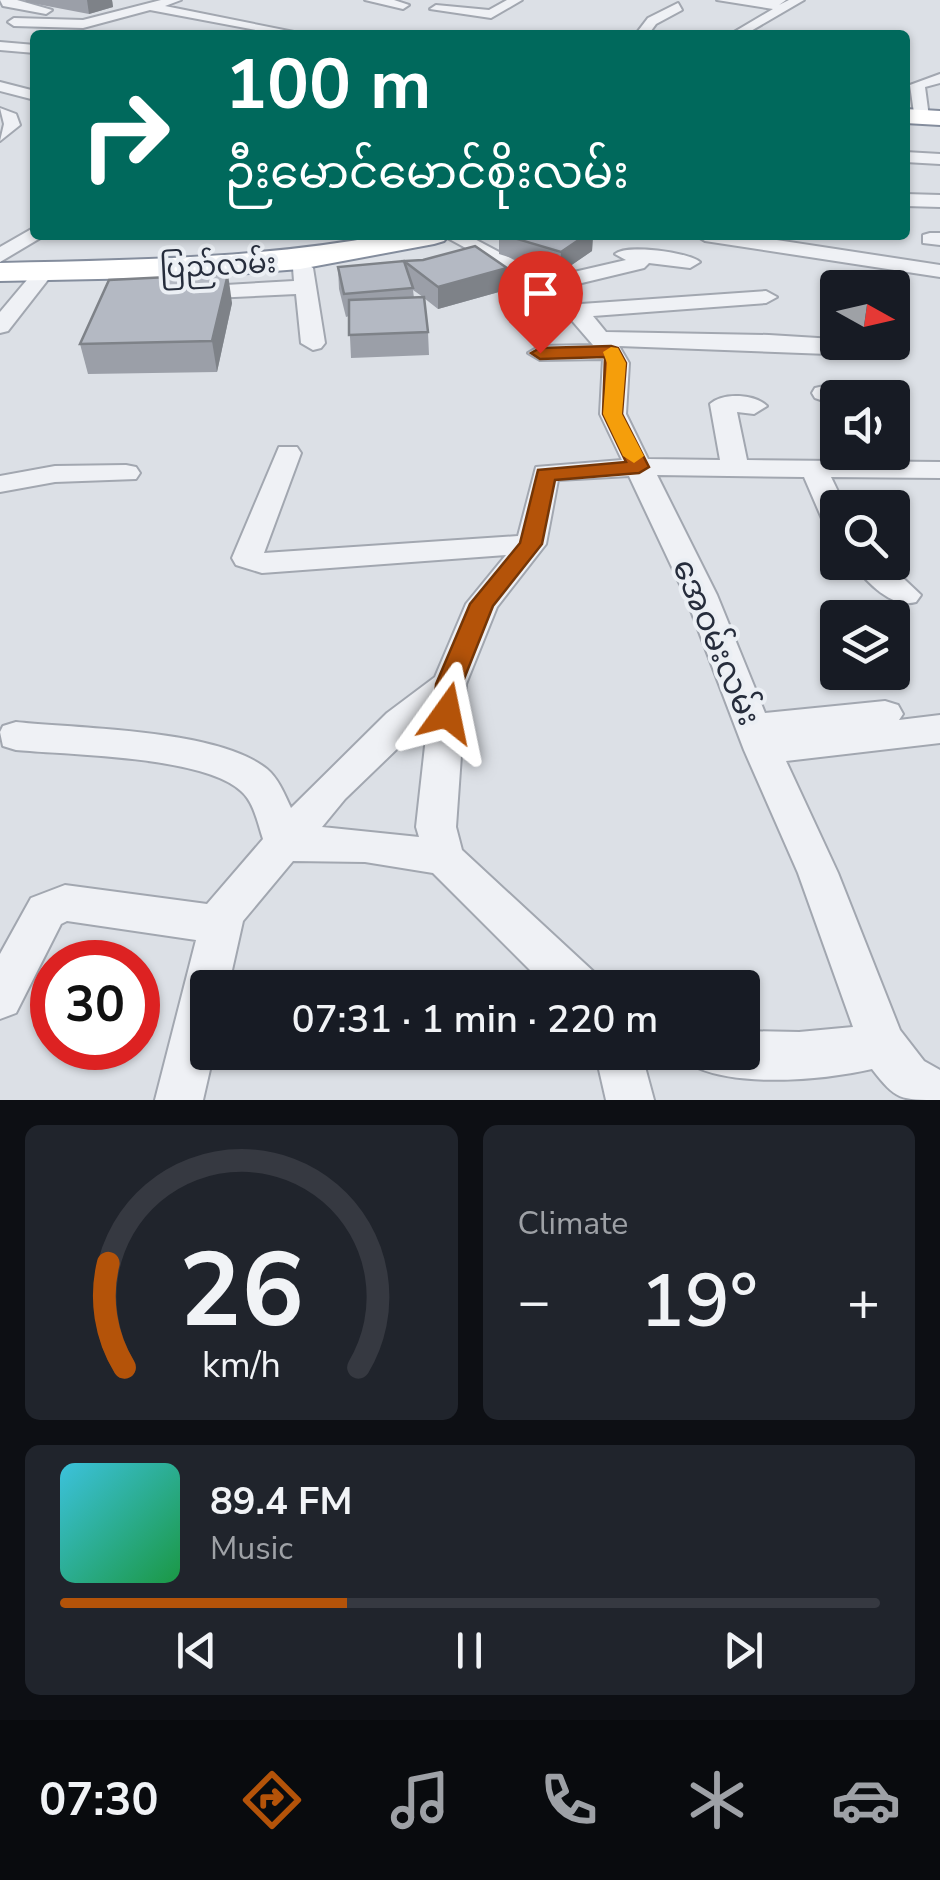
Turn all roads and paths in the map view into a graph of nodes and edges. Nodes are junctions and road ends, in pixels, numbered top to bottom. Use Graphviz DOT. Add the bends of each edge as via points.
graph roads {
  1 [pos="11,0"];
  2 [pos="371,0"];
  3 [pos="516,0"];
  4 [pos="723,0"];
  5 [pos="780,0"];
  6 [pos="798,0"];
  7 [pos="125,3"];
  8 [pos="150,4"];
  9 [pos="171,5"];
  10 [pos="404,5"];
  11 [pos="678,7"];
  12 [pos="436,9"];
  13 [pos="54,12"];
  14 [pos="0,13"];
  15 [pos="7,24"];
  16 [pos="105,30"];
  17 [pos="282,30"];
  18 [pos="646,30"];
  19 [pos="744,30"];
  20 [pos="0,46"];
  21 [pos="30,49"];
  22 [pos="940,78"];
  23 [pos="0,86"];
  24 [pos="30,95"];
  25 [pos="0,114"];
  26 [pos="924,115"];
  27 [pos="0,136"];
  28 [pos="910,157"];
  29 [pos="940,159"];
  30 [pos="910,200"];
  31 [pos="940,201"];
  32 [pos="30,236"];
  33 [pos="369,240"];
  34 [pos="418,240"];
  35 [pos="461,240"];
  36 [pos="732,240"];
  37 [pos="0,258"];
  38 [pos="690,262"];
  39 [pos="940,271"];
  40 [pos="0,272"];
  41 [pos="44,272"];
  42 [pos="354,272"];
  43 [pos="304,275"];
  44 [pos="544,285"];
  45 [pos="168,294"];
  46 [pos="766,298"];
  47 [pos="576,311"];
  48 [pos="0,326"];
  49 [pos="640,329"];
  50 [pos="780,342"];
  51 [pos="313,343"];
  52 [pos="608,345"];
  53 [pos="820,345"];
  54 [pos="540,353"];
  55 [pos="754,406"];
  56 [pos="288,452"];
  57 [pos="910,466"];
  58 [pos="639,467"];
  59 [pos="820,467"];
  60 [pos="735,468"];
  61 [pos="814,468"];
  62 [pos="940,470"];
  63 [pos="126,473"];
  64 [pos="0,484"];
  65 [pos="824,490"];
  66 [pos="530,544"];
  67 [pos="887,580"];
  68 [pos="905,596"];
  69 [pos="449,684"];
  70 [pos="885,714"];
  71 [pos="940,729"];
  72 [pos="16,736"];
  73 [pos="758,739"];
  74 [pos="284,845"];
  75 [pos="445,860"];
  76 [pos="221,925"];
  77 [pos="560,970"];
  78 [pos="0,998"];
  79 [pos="882,1044"];
  80 [pos="760,1054"];
  81 [pos="622,1070"];
  82 [pos="940,1097"];
  83 [pos="179,1100"];
  84 [pos="630,1100"];
  1 -- 13 [label="street" via="3,2"];
  2 -- 10 [label="street"];
  3 -- 12 [label="street" via="492,14"];
  4 -- 5 [label="street" via="770,6"];
  6 -- 19 [label="street"];
  7 -- 8 [label="street"];
  7 -- 13 [label="street" via="87,18"];
  8 -- 9 [label="street"];
  8 -- 15 [label="street" via="83,24"];
  9 -- 16 [label="street"];
  9 -- 17 [label="street"];
  11 -- 18 [label="street"];
  13 -- 15 [label="street"];
  14 -- 15 [label="street" via="9,15"];
  20 -- 21 [label="street"];
  22 -- 26 [label="street" via="916,85"];
  23 -- 24 [label="street"];
  25 -- 27 [label="street" via="12,126"];
  28 -- 29 [label="street"];
  30 -- 31 [label="street"];
  32 -- 37 [label="street"];
  33 -- 37 [label="highway, ပြည်လမ်း" via="214,259"];
  34 -- 43 [label="highway, ပြည်လမ်း"];
  35 -- 44 [label="street"];
  36 -- 39 [label="street"];
  38 -- 44 [label="street" via="633,255 637,264"];
  40 -- 41 [label="highway, ပြည်လမ်း"];
  41 -- 43 [label="highway, ပြည်လမ်း" via="196,268"];
  41 -- 48 [label="street"];
  42 -- 43 [label="street"];
  43 -- 45 [label="street"];
  43 -- 51 [label="street"];
  44 -- 47 [label="street"];
  46 -- 47 [label="street"];
  47 -- 52 [label="street"];
  49 -- 50 [label="street" via="757,329 774,331"];
  50 -- 52 [label="street"];
  50 -- 53 [label="street"];
  52 -- 54 [label="street"];
  52 -- 58 [label="street, အေဝမ်းလမ်း" via="616,363 612,414"];
  55 -- 60 [label="street" via="723,404"];
  56 -- 66 [label="street" via="247,558 262,563"];
  57 -- 62 [label="street"];
  58 -- 60 [label="street"];
  58 -- 66 [label="street" via="546,473"];
  58 -- 73 [label="street, အေဝမ်းလမ်း" via="702,595"];
  59 -- 61 [label="street"];
  60 -- 61 [label="street"];
  61 -- 65 [label="street"];
  63 -- 64 [label="street" via="55,474"];
  66 -- 69 [label="street" via="482,604"];
  67 -- 68 [label="street"];
  69 -- 74 [label="street" via="400,722"];
  69 -- 75 [label="street" via="436,828"];
  70 -- 73 [label="street"];
  71 -- 73 [label="street"];
  72 -- 74 [label="street" via="237,767 257,782"];
  73 -- 79 [label="street, အေဝမ်းလမ်း" via="818,872"];
  74 -- 75 [label="street" via="377,844"];
  74 -- 76 [label="street" via="224,913"];
  75 -- 77 [label="street"];
  76 -- 78 [label="street" via="65,903 46,911"];
  76 -- 83 [label="street"];
  79 -- 80 [label="street" via="849,1053"];
  79 -- 82 [label="street, အေဝမ်းလမ်း" via="908,1078"];
  81 -- 84 [label="street"];
}
